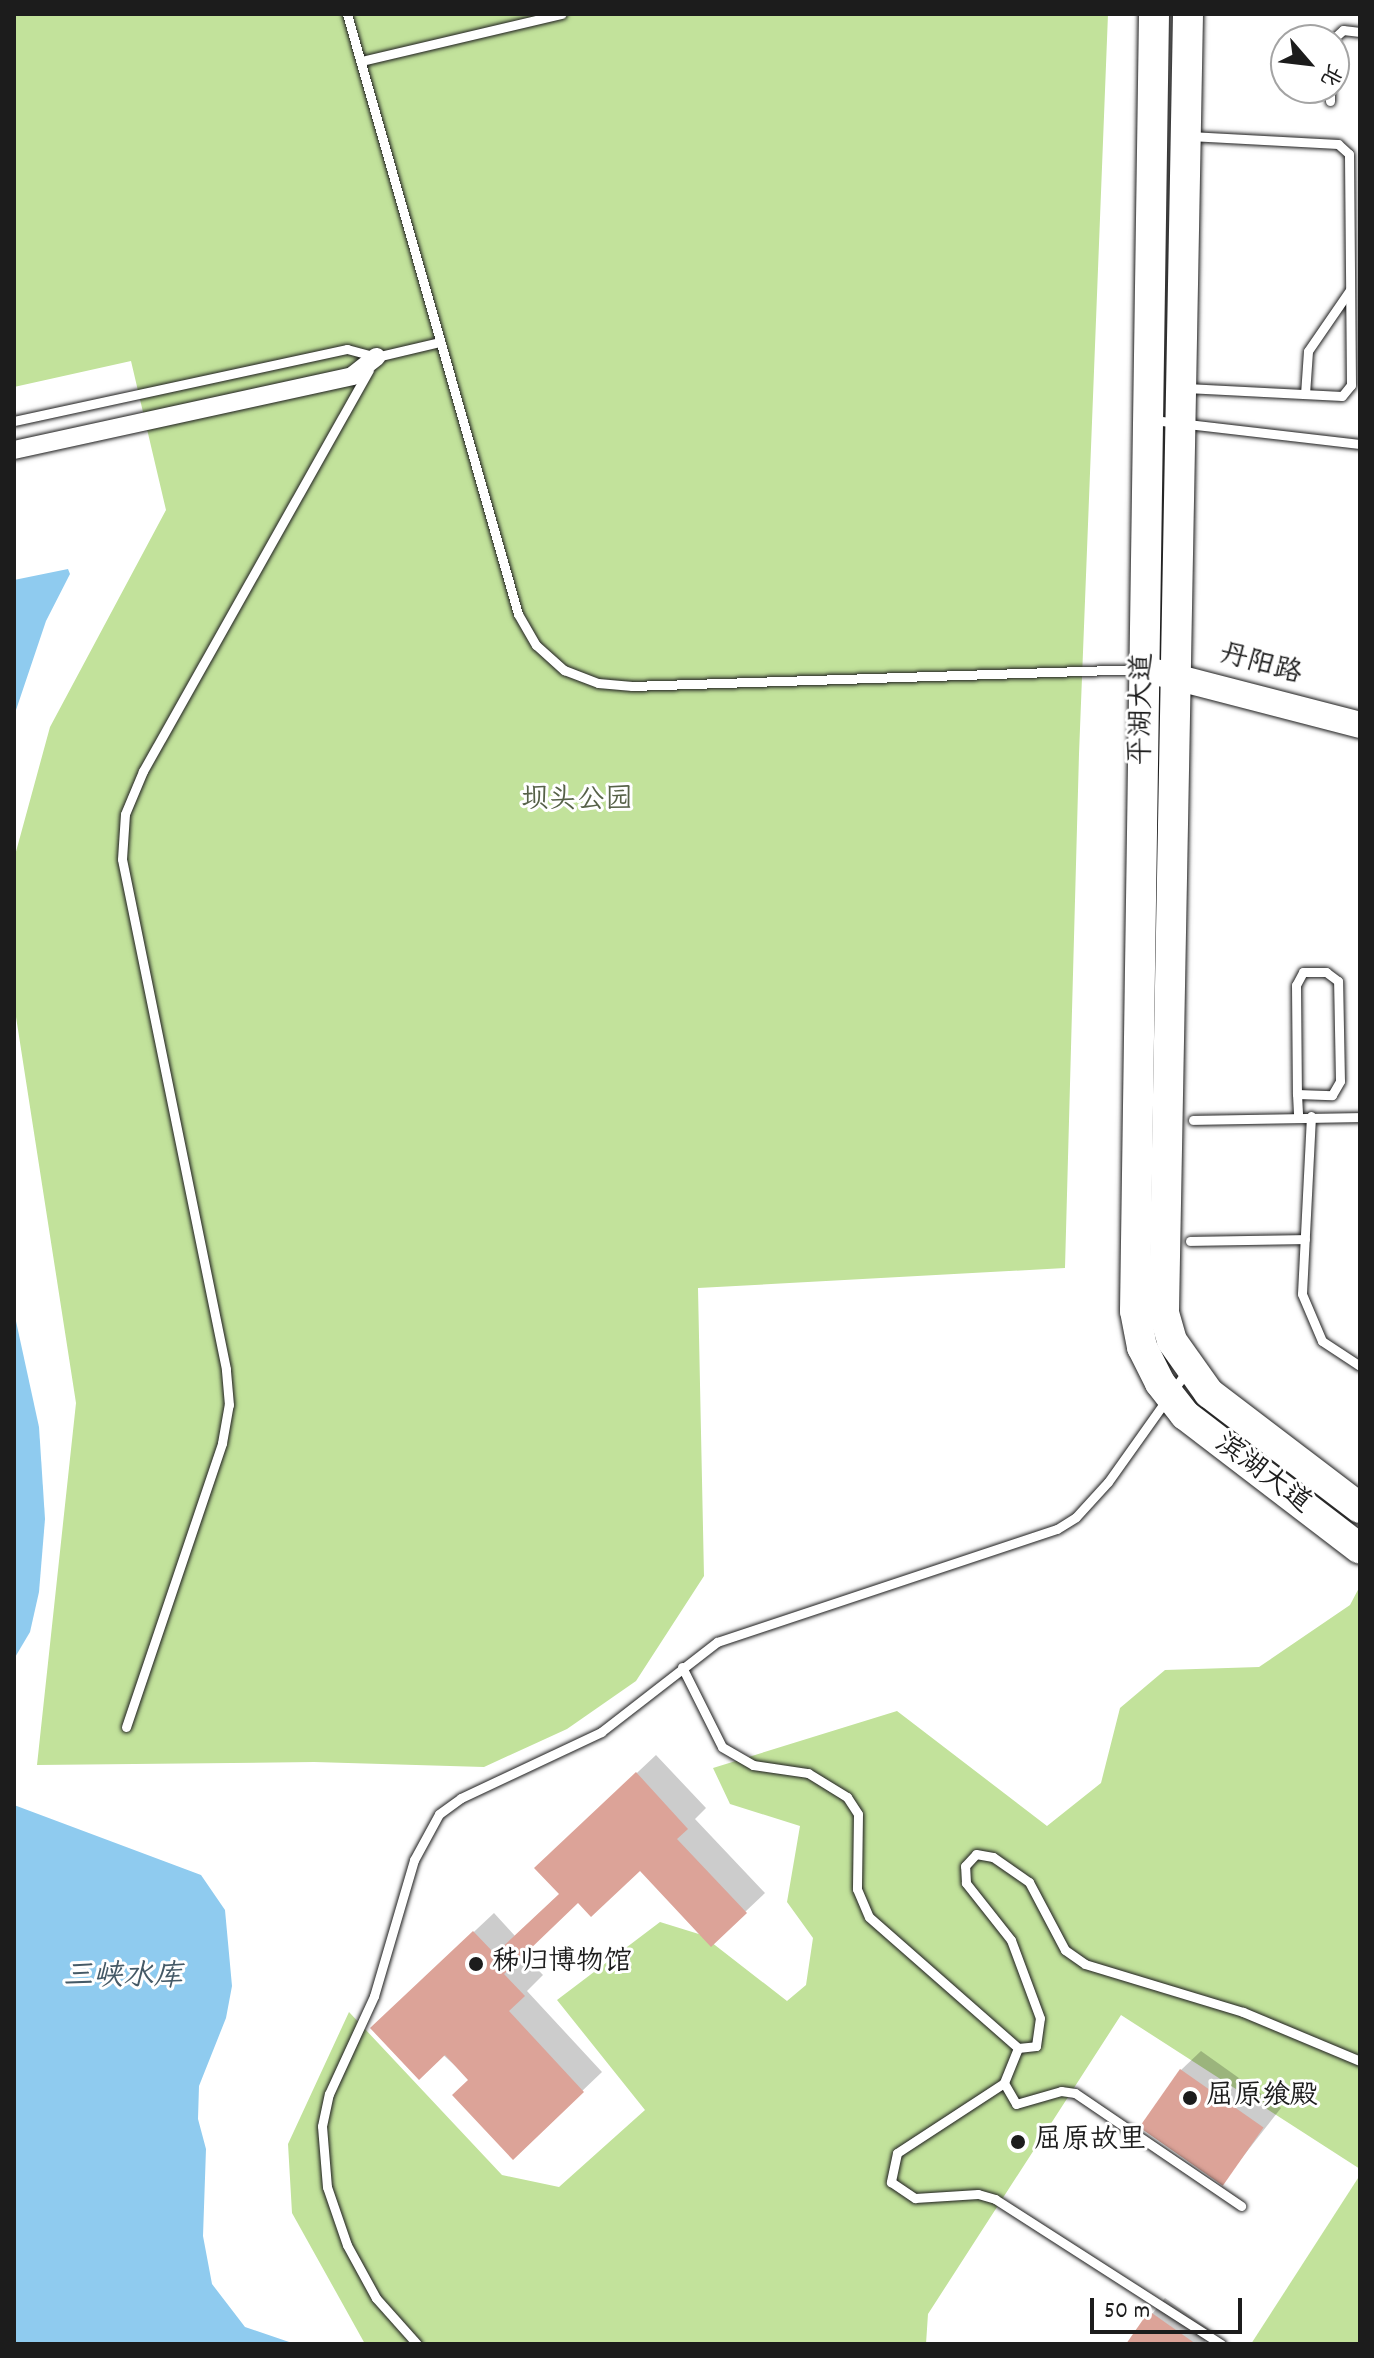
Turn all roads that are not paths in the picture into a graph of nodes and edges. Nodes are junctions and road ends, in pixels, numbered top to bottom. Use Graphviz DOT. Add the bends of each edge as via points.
graph roads {
  1 [pos="347,14"];
  2 [pos="559,14"];
  3 [pos="1154,14"];
  4 [pos="1188,14"];
  5 [pos="361,61"];
  6 [pos="1186,136"];
  7 [pos="1350,290"];
  8 [pos="440,342"];
  9 [pos="376,357"];
  10 [pos="1181,388"];
  11 [pos="1305,394"];
  12 [pos="1148,419"];
  13 [pos="14,421"];
  14 [pos="1180,423"];
  15 [pos="1360,444"];
  16 [pos="14,450"];
  17 [pos="1144,669"];
  18 [pos="1176,677"];
  19 [pos="1360,725"];
  20 [pos="1297,1094"];
  21 [pos="1298,1116"];
  22 [pos="1311,1116"];
  23 [pos="1360,1117"];
  24 [pos="1193,1120"];
  25 [pos="1305,1239"];
  26 [pos="1190,1241"];
  27 [pos="1360,1366"];
  28 [pos="1189,1369"];
  29 [pos="1170,1396"];
  30 [pos="1360,1508"];
  31 [pos="1360,1549"];
  32 [pos="682,1667"];
  33 [pos="126,1727"];
  34 [pos="1018,2048"];
  35 [pos="1360,2061"];
  36 [pos="1004,2083"];
  37 [pos="1241,2206"];
  38 [pos="417,2344"];
  39 [pos="1221,2344"];
  1 -- 5 [label="lane"];
  2 -- 5 [label="lane"];
  3 -- 12 [label="highway, 平湖大道"];
  4 -- 6 [label="highway, 平湖大道"];
  5 -- 8 [label="lane"];
  6 -- 7 [label="lane" via="1338,144 1349,154"];
  6 -- 10 [label="highway, 平湖大道"];
  7 -- 11 [label="lane" via="1308,351"];
  7 -- 11 [label="lane" via="1351,385 1342,396"];
  8 -- 9 [label="lane"];
  8 -- 17 [label="lane" via="518,614 536,645 564,670 598,683 632,686"];
  9 -- 13 [label="lane" via="347,349"];
  9 -- 16 [label="street" via="352,376"];
  9 -- 33 [label="lane" via="143,771 125,814 122,859 229,1405 222,1443"];
  10 -- 11 [label="lane"];
  10 -- 14 [label="highway, 平湖大道"];
  12 -- 14 [label="lane"];
  12 -- 17 [label="highway, 平湖大道"];
  14 -- 15 [label="lane"];
  14 -- 18 [label="highway, 平湖大道"];
  17 -- 18 [label="main road, 丹阳路"];
  17 -- 29 [label="highway, 平湖大道" via="1135,1311 1142,1347"];
  18 -- 19 [label="main road, 丹阳路"];
  18 -- 28 [label="highway, 平湖大道" via="1164,1313"];
  20 -- 20 [label="lane" via="1296,985 1303,972 1326,972 1338,981 1340,1081 1332,1095"];
  20 -- 21 [label="lane"];
  21 -- 22 [label="lane"];
  21 -- 24 [label="lane"];
  22 -- 23 [label="lane"];
  22 -- 25 [label="lane"];
  25 -- 26 [label="lane"];
  25 -- 27 [label="lane" via="1302,1294 1308,1317 1322,1341"];
  28 -- 29 [label="lane"];
  28 -- 30 [label="highway, 滨湖大道" via="1232,1412"];
  29 -- 31 [label="highway, 滨湖大道" via="1214,1440"];
  29 -- 32 [label="lane" via="1093,1501 1057,1529 737,1634"];
  32 -- 34 [label="lane" via="722,1747 753,1765 808,1773 847,1797 858,1814 857,1889 869,1917"];
  32 -- 38 [label="lane" via="624,1717 578,1745 461,1798 439,1814 414,1860 374,1996 329,2094 321,2156 347,2245 376,2298"];
  34 -- 35 [label="lane" via="1036,2046 1040,2018 1011,1940 966,1883 965,1866 976,1854 993,1857 1029,1882 1065,1950 1085,1964 1243,2012"];
  34 -- 36 [label="lane"];
  36 -- 37 [label="lane" via="1016,2104 1061,2091 1075,2093"];
  36 -- 39 [label="lane" via="897,2153 890,2173 897,2190 915,2198 978,2194 995,2199"];
}
